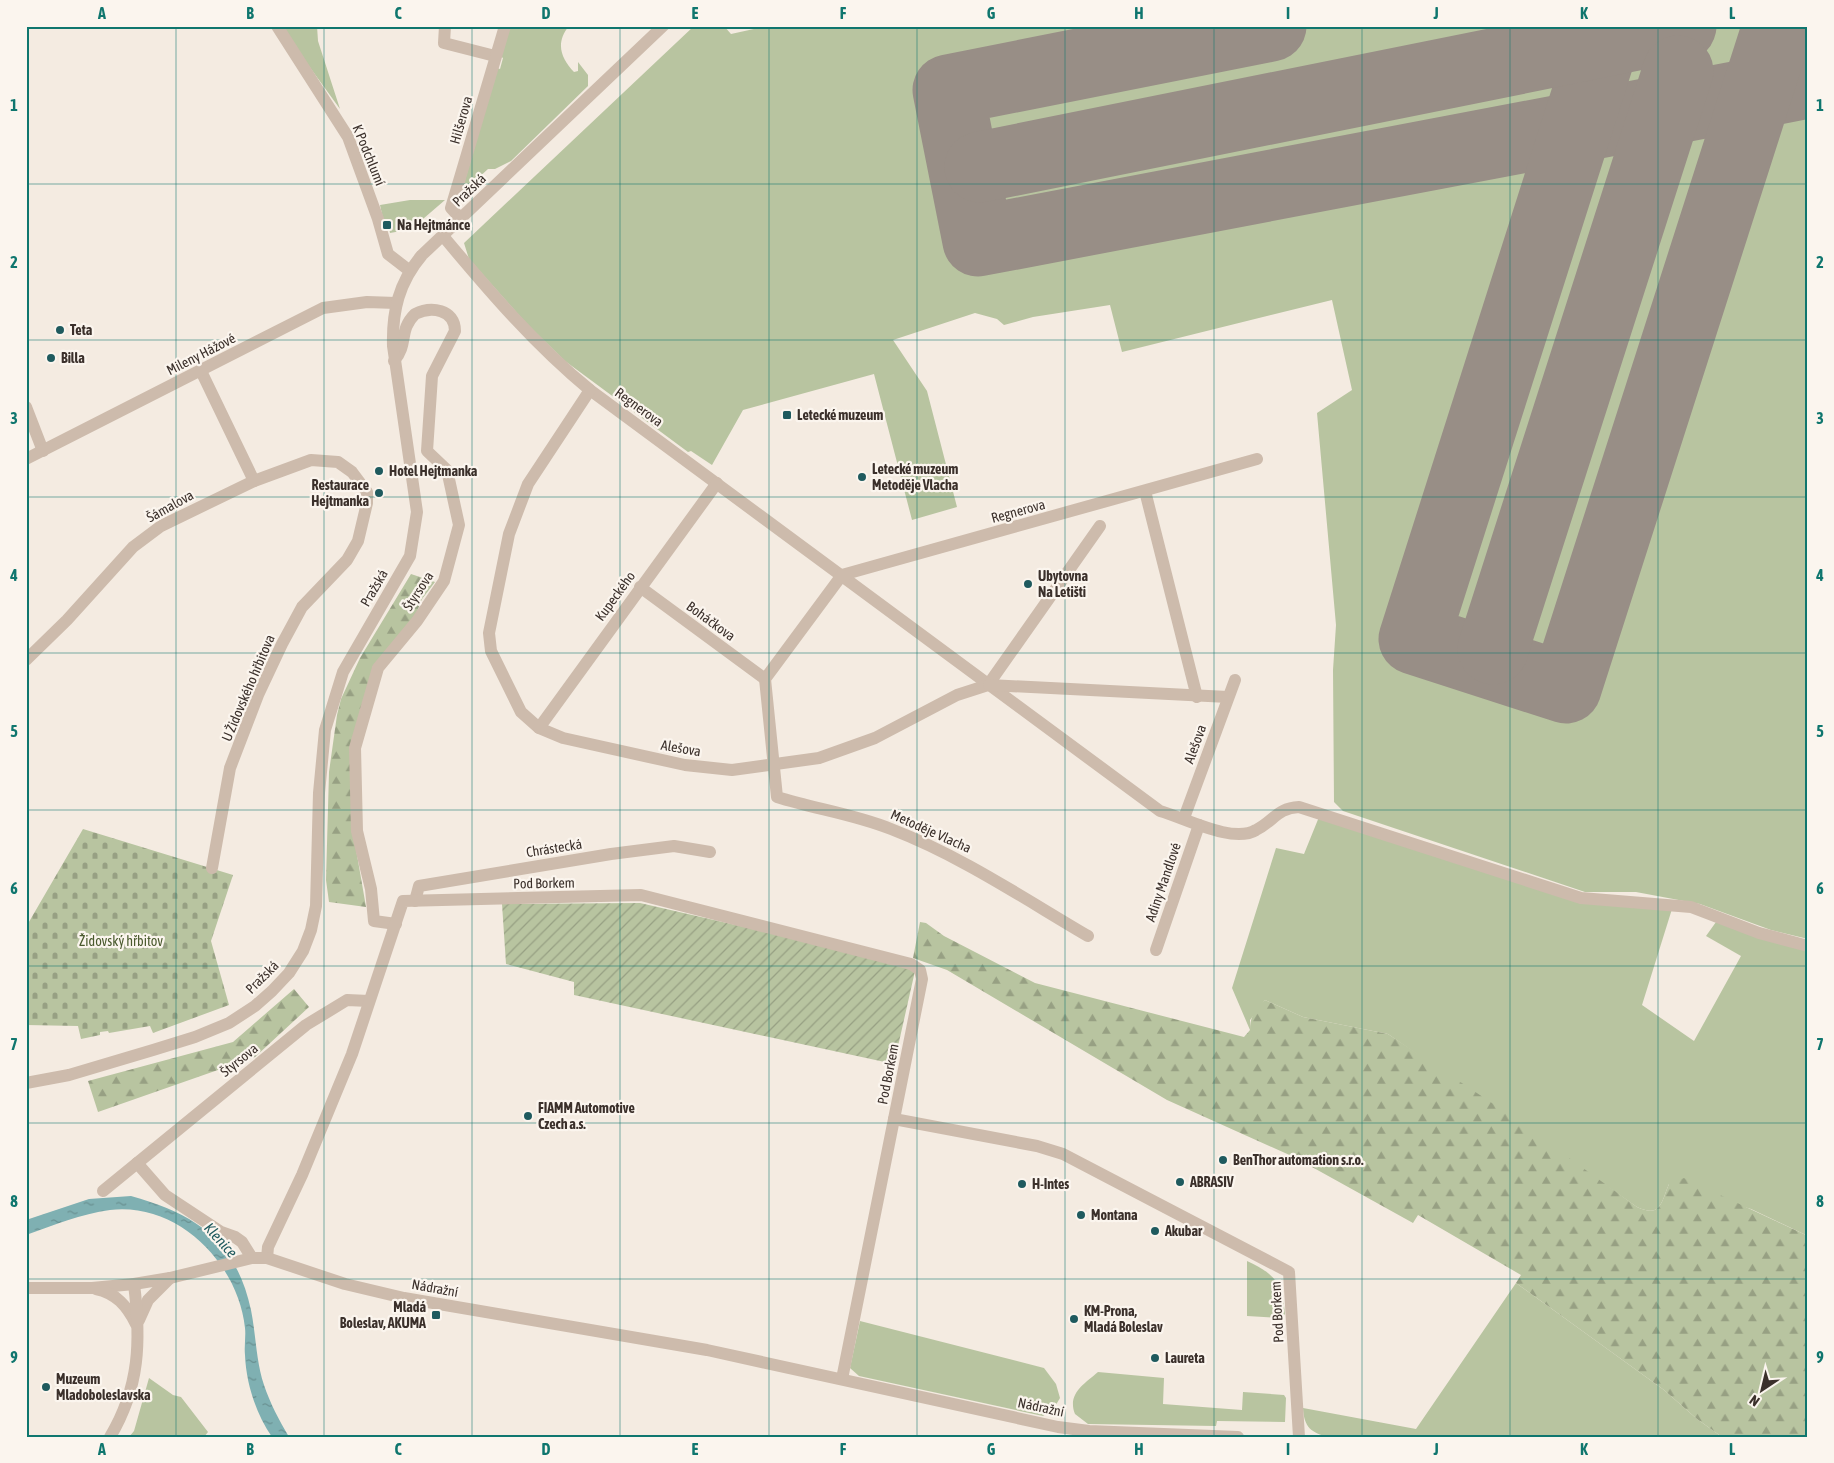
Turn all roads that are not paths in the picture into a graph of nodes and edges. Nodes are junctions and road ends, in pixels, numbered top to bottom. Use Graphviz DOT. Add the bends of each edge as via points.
graph roads {
  1 [pos="277,26"];
  2 [pos="445,26"];
  3 [pos="505,26"];
  4 [pos="663,26"];
  5 [pos="495,56"];
  6 [pos="461,219"];
  7 [pos="443,236"];
  8 [pos="410,271"];
  9 [pos="396,303"];
  10 [pos="394,361"];
  11 [pos="201,371"];
  12 [pos="590,390"];
  13 [pos="26,406"];
  14 [pos="43,451"];
  15 [pos="1257,458"];
  16 [pos="26,459"];
  17 [pos="254,481"];
  18 [pos="717,483"];
  19 [pos="1145,491"];
  20 [pos="1100,526"];
  21 [pos="842,575"];
  22 [pos="640,587"];
  23 [pos="26,660"];
  24 [pos="765,679"];
  25 [pos="1235,680"];
  26 [pos="988,685"];
  27 [pos="1197,697"];
  28 [pos="1228,697"];
  29 [pos="539,728"];
  30 [pos="776,766"];
  31 [pos="1184,818"];
  32 [pos="1199,826"];
  33 [pos="710,852"];
  34 [pos="212,868"];
  35 [pos="409,901"];
  36 [pos="396,924"];
  37 [pos="1088,936"];
  38 [pos="1808,946"];
  39 [pos="1156,950"];
  40 [pos="369,1001"];
  41 [pos="26,1083"];
  42 [pos="894,1119"];
  43 [pos="137,1163"];
  44 [pos="103,1191"];
  45 [pos="252,1258"];
  46 [pos="267,1258"];
  47 [pos="170,1278"];
  48 [pos="134,1284"];
  49 [pos="26,1288"];
  50 [pos="92,1288"];
  51 [pos="137,1326"];
  52 [pos="842,1379"];
  53 [pos="110,1437"];
  54 [pos="1238,1437"];
  55 [pos="1298,1437"];
  1 -- 8 [label="street, K Podchlumí" via="348,137 388,254"];
  2 -- 5 [label="street" via="444,43"];
  3 -- 5 [label="street, Hilšerova"];
  4 -- 6 [label="street, Pražská"];
  5 -- 6 [label="street, Hilšerova" via="451,208"];
  6 -- 7 [label="street, Pražská"];
  7 -- 8 [label="street, Pražská"];
  7 -- 12 [label="street, Regnerova" via="499,303 567,372"];
  8 -- 9 [label="street, Pražská"];
  9 -- 10 [label="street, Pražská"];
  9 -- 11 [label="street, Mileny Hážové" via="367,302 322,308"];
  10 -- 36 [label="street, Štyrsova" via="403,350 405,330 415,314 432,310 451,318 455,331 432,376 427,450 447,470 459,525 444,581 417,621 378,668 355,748 357,831 371,890 374,921"];
  10 -- 41 [label="street, Pražská" via="417,512 410,556 343,672 325,730 319,793 316,906 303,951 272,991 229,1023 69,1075"];
  11 -- 14 [label="street, Mileny Hážové"];
  11 -- 17 [label="street"];
  12 -- 18 [label="street, Regnerova"];
  12 -- 29 [label="street, Alešova" via="528,484 509,534 489,633 490,651 521,712"];
  13 -- 14 [label="street"];
  14 -- 16 [label="street, Mileny Hážové"];
  15 -- 19 [label="street, Regnerova"];
  17 -- 23 [label="street, Šámalova" via="161,526 133,547"];
  17 -- 34 [label="street, U Židovského hřbitova" via="311,460 338,462 352,472 367,492 367,503 358,541 347,560 302,608 258,695 230,768"];
  18 -- 21 [label="street, Regnerova"];
  18 -- 22 [label="street, Kupeckého"];
  19 -- 21 [label="street, Regnerova"];
  19 -- 27 [label="street"];
  20 -- 26 [label="street"];
  21 -- 24 [label="street"];
  21 -- 26 [label="street, Regnerova"];
  22 -- 24 [label="street, Boháčkova"];
  22 -- 29 [label="street, Kupeckého"];
  24 -- 30 [label="street"];
  25 -- 28 [label="street, Alešova"];
  26 -- 27 [label="street"];
  26 -- 30 [label="street, Alešova" via="957,695 875,738 819,758"];
  26 -- 31 [label="street, Regnerova" via="1160,811"];
  27 -- 28 [label="street"];
  28 -- 31 [label="street, Alešova"];
  29 -- 30 [label="street, Alešova" via="563,738 685,766 732,770"];
  30 -- 37 [label="street, Metoděje Vlacha" via="777,797 864,819 934,847"];
  31 -- 32 [label="street, Regnerova"];
  32 -- 38 [label="street, Regnerova" via="1239,835 1256,831 1286,807 1299,807 1580,898 1691,907 1759,933"];
  32 -- 39 [label="street, Adiny Mandlové"];
  33 -- 35 [label="street, Chrástecká" via="674,846 492,874 419,886"];
  35 -- 36 [label="street"];
  35 -- 42 [label="street, Pod Borkem" via="641,896 911,964 920,970 922,980"];
  36 -- 40 [label="street"];
  40 -- 43 [label="street, Štyrsova" via="347,1000 306,1025"];
  40 -- 46 [label="street" via="352,1054 268,1247"];
  42 -- 52 [label="street"];
  42 -- 55 [label="street, Pod Borkem" via="1037,1146 1063,1154 1289,1272"];
  43 -- 44 [label="street, Štyrsova"];
  43 -- 45 [label="street" via="165,1195 221,1232 236,1237"];
  45 -- 46 [label="street, Nádražní"];
  45 -- 47 [label="street, Nádražní"];
  46 -- 52 [label="street, Nádražní" via="345,1284 404,1298 708,1350"];
  47 -- 48 [label="street, Nádražní"];
  47 -- 51 [label="street" via="148,1300"];
  48 -- 50 [label="street, Nádražní"];
  48 -- 51 [label="street"];
  49 -- 50 [label="street, Nádražní"];
  50 -- 51 [label="street" via="120,1300"];
  51 -- 53 [label="street" via="135,1375 126,1405"];
  52 -- 54 [label="street, Nádražní" via="1058,1427"];
}
